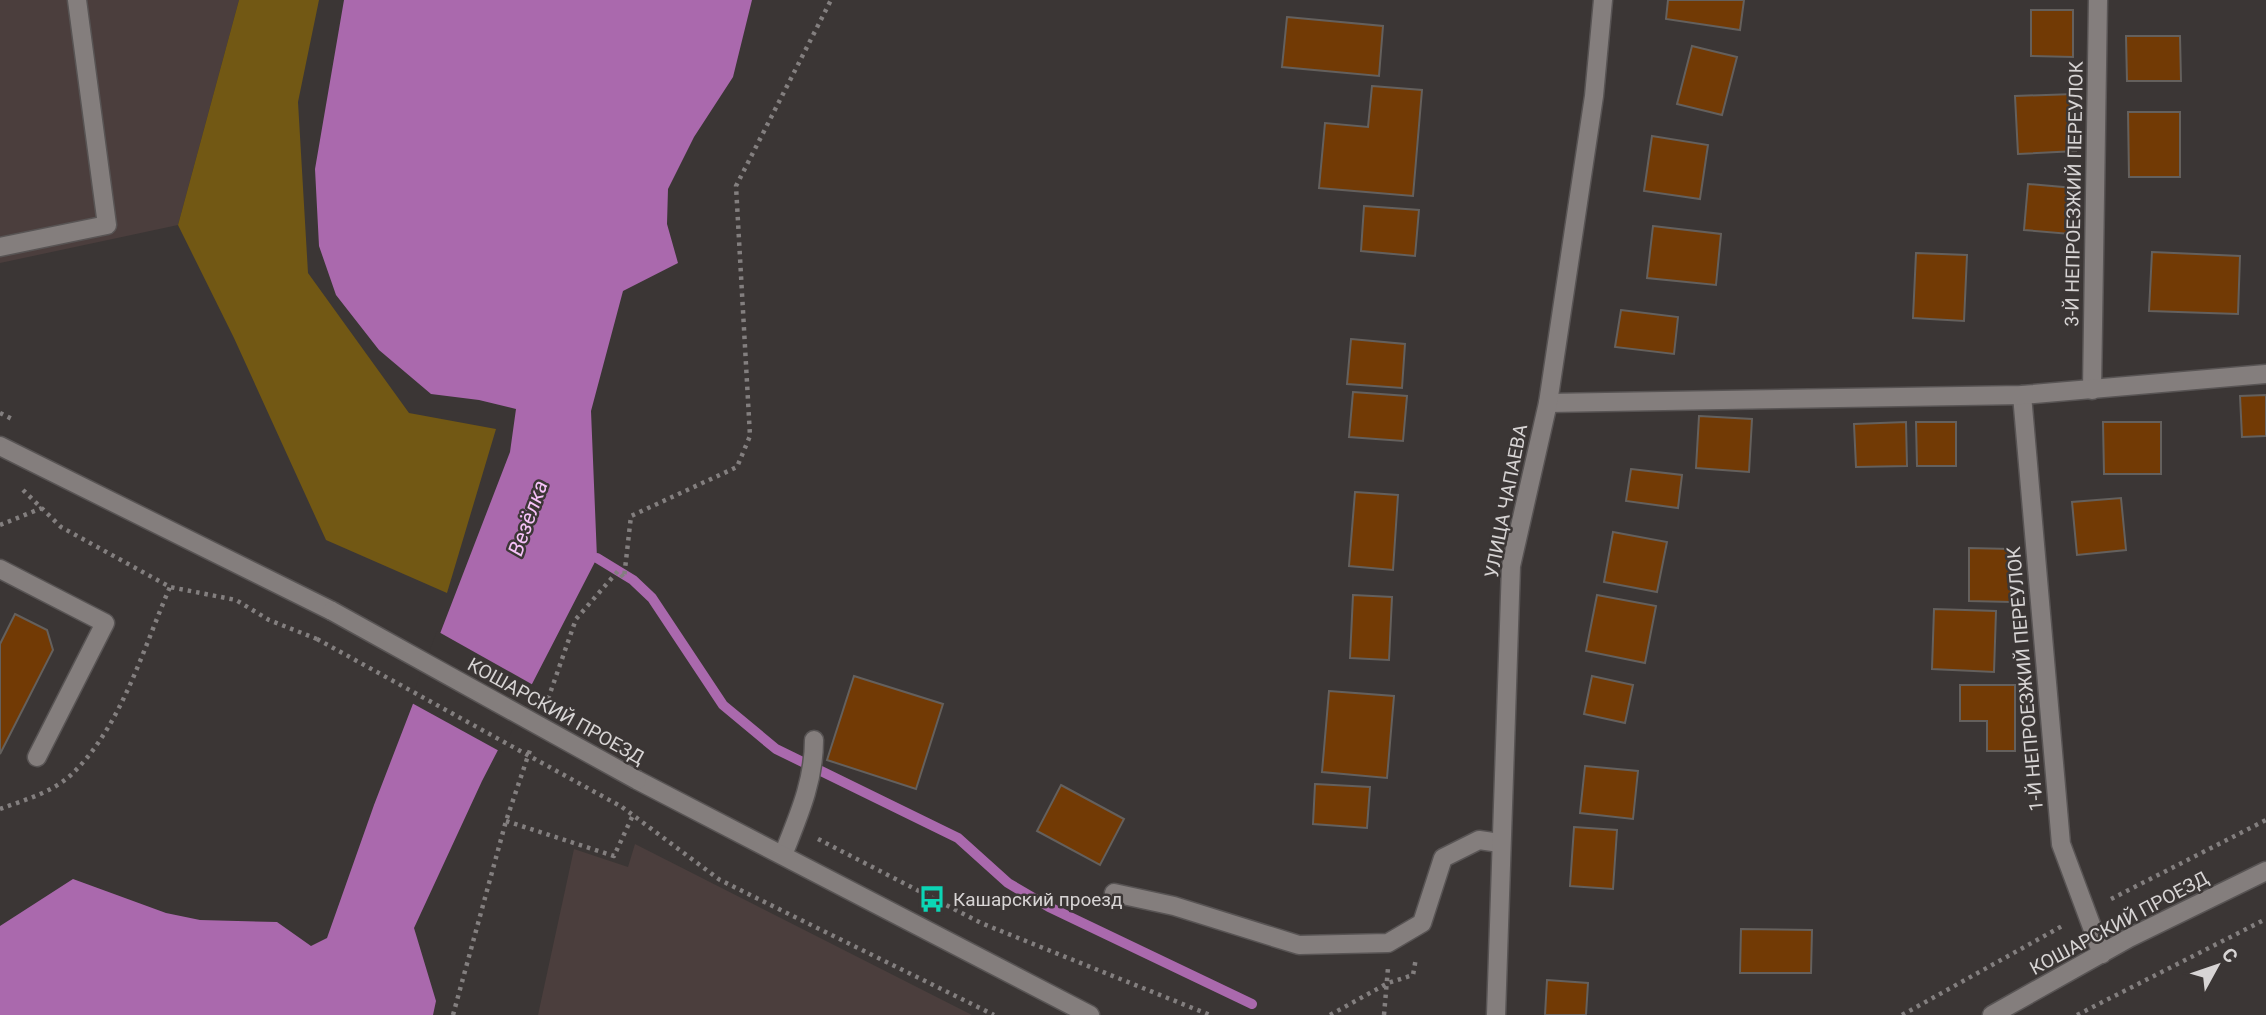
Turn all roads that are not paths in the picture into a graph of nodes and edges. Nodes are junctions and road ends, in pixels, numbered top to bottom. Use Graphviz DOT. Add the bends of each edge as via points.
graph roads {
  1 [pos="77,0"];
  2 [pos="1603,0"];
  3 [pos="2098,0"];
  4 [pos="0,247"];
  5 [pos="2266,374"];
  6 [pos="2092,390"];
  7 [pos="2022,395"];
  8 [pos="1548,403"];
  9 [pos="0,446"];
  10 [pos="0,569"];
  11 [pos="814,748"];
  12 [pos="37,757"];
  13 [pos="1500,842"];
  14 [pos="783,855"];
  15 [pos="2266,871"];
  16 [pos="1114,893"];
  17 [pos="2102,954"];
  18 [pos="1998,1013"];
  19 [pos="1090,1015"];
  20 [pos="1496,1015"];
  1 -- 4 [label="street" via="107,225"];
  2 -- 8 [label="street, УЛИЦА ЧАПАЕВА" via="1594,96"];
  3 -- 6 [label="street, 3-Й НЕПРОЕЗЖИЙ ПЕРЕУЛОК"];
  5 -- 6 [label="street"];
  6 -- 7 [label="street"];
  7 -- 8 [label="street"];
  7 -- 17 [label="street, 1-Й НЕПРОЕЗЖИЙ ПЕРЕУЛОК" via="2060,844"];
  8 -- 13 [label="street, УЛИЦА ЧАПАЕВА" via="1511,566"];
  9 -- 14 [label="street, КОШАРСКИЙ ПРОЕЗД, bridge" via="332,611 637,780"];
  10 -- 12 [label="street" via="105,623"];
  11 -- 14 [label="street" via="803,810"];
  13 -- 16 [label="street" via="1479,840 1443,858 1422,923 1388,943 1299,944"];
  13 -- 20 [label="street, УЛИЦА ЧАПАЕВА"];
  14 -- 19 [label="street, КОШАРСКИЙ ПРОЕЗД"];
  15 -- 17 [label="street, КОШАРСКИЙ ПРОЕЗД"];
  17 -- 18 [label="street, КОШАРСКИЙ ПРОЕЗД"];
}
